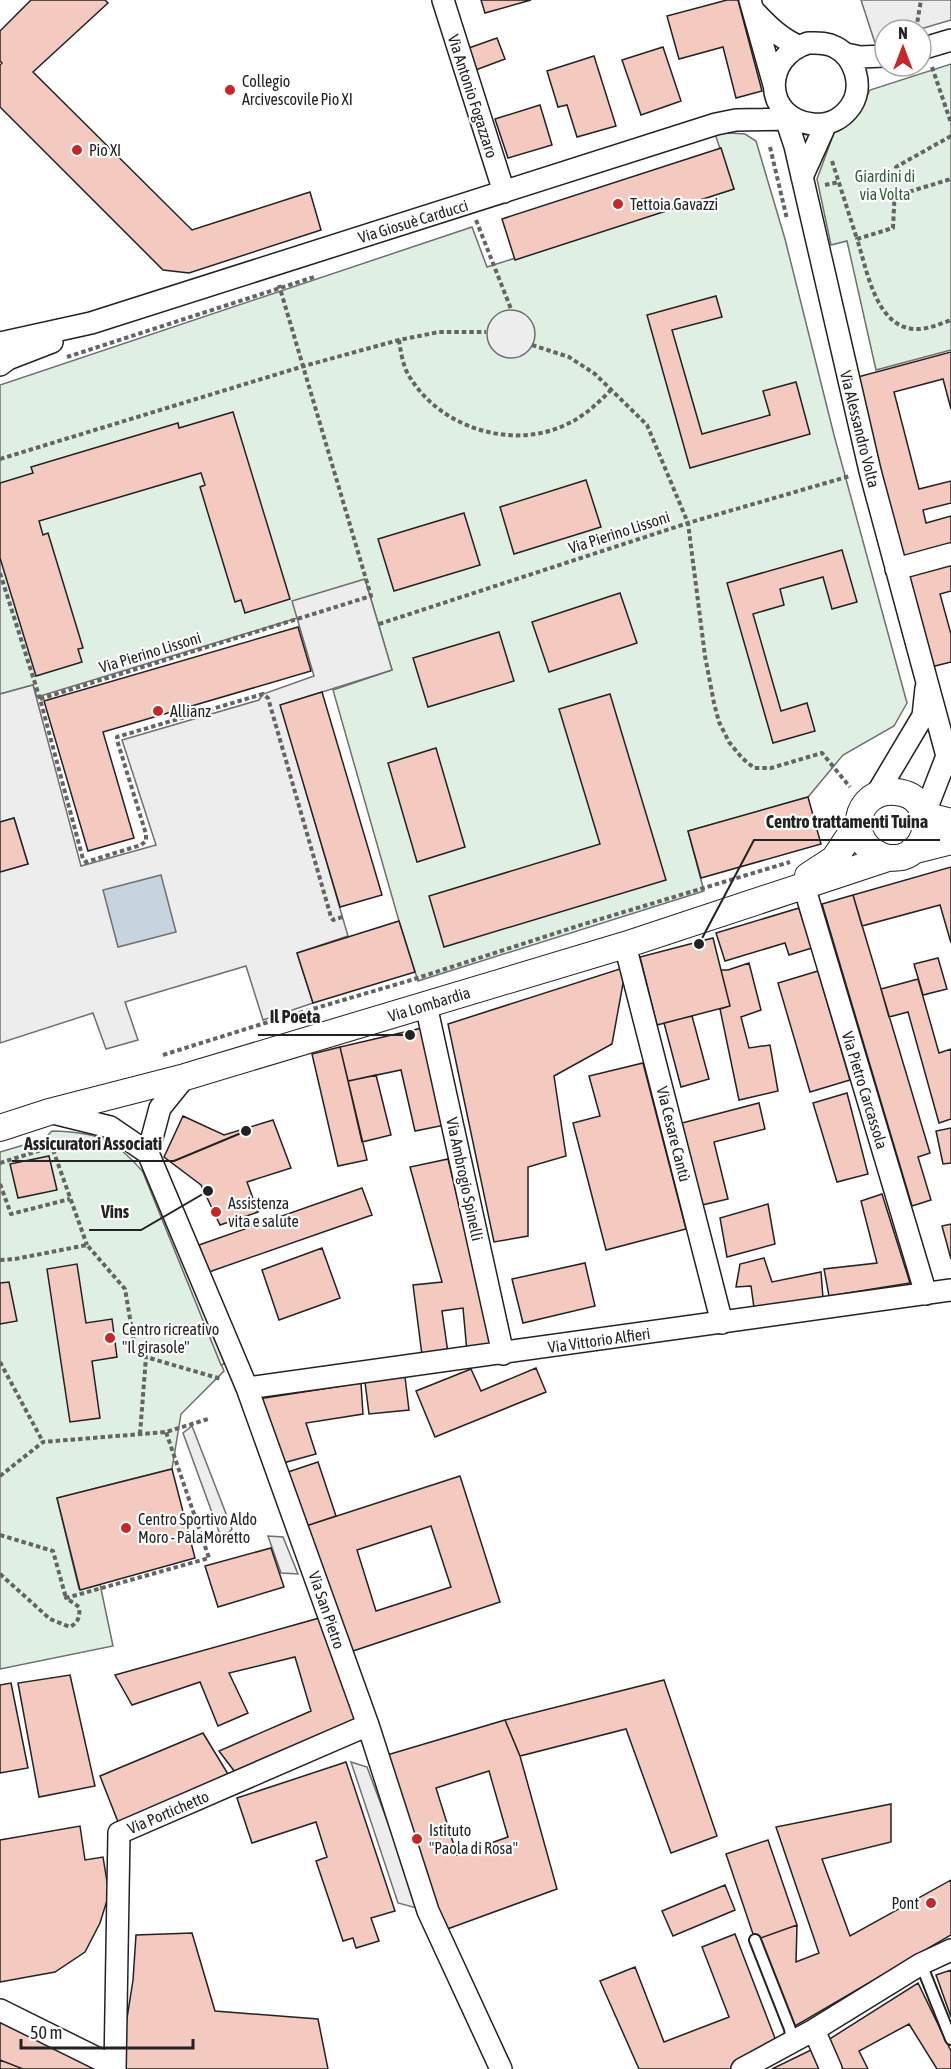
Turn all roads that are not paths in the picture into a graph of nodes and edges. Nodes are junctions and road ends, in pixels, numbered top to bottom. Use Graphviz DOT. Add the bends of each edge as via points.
graph roads {
  1 [pos="443,0"];
  2 [pos="751,4"];
  3 [pos="951,40"];
  4 [pos="933,42"];
  5 [pos="798,46"];
  6 [pos="846,54"];
  7 [pos="873,56"];
  8 [pos="873,69"];
  9 [pos="856,78"];
  10 [pos="782,105"];
  11 [pos="825,126"];
  12 [pos="802,177"];
  13 [pos="504,192"];
  14 [pos="91,323"];
  15 [pos="0,343"];
  16 [pos="0,365"];
  17 [pos="951,554"];
  18 [pos="896,569"];
  19 [pos="928,679"];
  20 [pos="949,755"];
  21 [pos="866,807"];
  22 [pos="924,815"];
  23 [pos="951,822"];
  24 [pos="951,841"];
  25 [pos="912,851"];
  26 [pos="888,858"];
  27 [pos="804,886"];
  28 [pos="771,897"];
  29 [pos="625,945"];
  30 [pos="426,1005"];
  31 [pos="185,1077"];
  32 [pos="43,1113"];
  33 [pos="0,1128"];
  34 [pos="148,1153"];
  35 [pos="951,1290"];
  36 [pos="926,1294"];
  37 [pos="722,1323"];
  38 [pos="503,1353"];
  39 [pos="248,1388"];
  40 [pos="368,1725"];
  41 [pos="755,1940"];
  42 [pos="951,1950"];
  43 [pos="921,1964"];
  44 [pos="0,2010"];
  45 [pos="814,2030"];
  46 [pos="951,2039"];
  47 [pos="792,2042"];
  48 [pos="115,2068"];
  49 [pos="501,2069"];
  50 [pos="742,2069"];
  51 [pos="831,2069"];
  1 -- 13 [label="street, Via Antonio Fogazzaro"];
  2 -- 5 [label="street, Via Alessandro Volta" via="771,29"];
  2 -- 10 [label="street, Via Alessandro Volta"];
  3 -- 4 [label="street"];
  5 -- 6 [label="street" via="825,43"];
  5 -- 10 [label="street" via="782,59 775,74"];
  6 -- 7 [label="street"];
  6 -- 9 [label="street"];
  8 -- 9 [label="street"];
  9 -- 11 [label="street" via="851,106"];
  10 -- 11 [label="street" via="802,123"];
  10 -- 12 [label="street, Via Alessandro Volta"];
  10 -- 13 [label="street, Via Giosuè Carducci"];
  11 -- 12 [label="street"];
  12 -- 18 [label="street, Via Alessandro Volta"];
  13 -- 14 [label="street, Via Giosuè Carducci" via="473,212 271,265"];
  14 -- 15 [label="street, Via Giosuè Carducci"];
  14 -- 16 [label="street, Via Giosuè Carducci"];
  17 -- 18 [label="street"];
  18 -- 19 [label="street, Via Alessandro Volta"];
  19 -- 20 [label="street, Via Alessandro Volta"];
  19 -- 21 [label="street, Via Alessandro Volta" via="922,716"];
  20 -- 22 [label="street, Via Alessandro Volta"];
  21 -- 22 [label="street" via="889,791 904,793 914,799"];
  21 -- 26 [label="street" via="862,841 870,850"];
  21 -- 28 [label="street, Via Lombardia" via="834,859"];
  22 -- 23 [label="street"];
  22 -- 25 [label="street" via="923,839"];
  24 -- 25 [label="street, Via Lombardia"];
  25 -- 26 [label="street, Via Lombardia" via="903,857"];
  26 -- 27 [label="street, Via Lombardia"];
  27 -- 28 [label="street, Via Lombardia"];
  27 -- 36 [label="street, Via Pietro Carcassola"];
  28 -- 29 [label="street, Via Lombardia"];
  29 -- 30 [label="street, Via Lombardia"];
  29 -- 37 [label="street, Via Cesare Cantù"];
  30 -- 31 [label="street, Via Lombardia"];
  30 -- 38 [label="street, Via Ambrogio Spinelli"];
  31 -- 32 [label="street, Via Lombardia"];
  31 -- 34 [label="street" via="160,1108"];
  32 -- 33 [label="street, Via Lombardia"];
  32 -- 34 [label="street" via="110,1127"];
  34 -- 39 [label="street, Via San Pietro"];
  35 -- 36 [label="street, Via Vittorio Alfieri"];
  36 -- 37 [label="street, Via Vittorio Alfieri"];
  37 -- 38 [label="street, Via Vittorio Alfieri"];
  38 -- 39 [label="street, Via Vittorio Alfieri"];
  39 -- 40 [label="street, Via San Pietro"];
  40 -- 48 [label="street, Via Portichetto" via="119,1833"];
  40 -- 49 [label="street, Via San Pietro" via="428,1911"];
  41 -- 47 [label="lane"];
  42 -- 43 [label="street"];
  43 -- 45 [label="street"];
  43 -- 46 [label="lane"];
  44 -- 48 [label="street"];
  45 -- 47 [label="street"];
  45 -- 51 [label="street"];
  47 -- 50 [label="street"];
}
